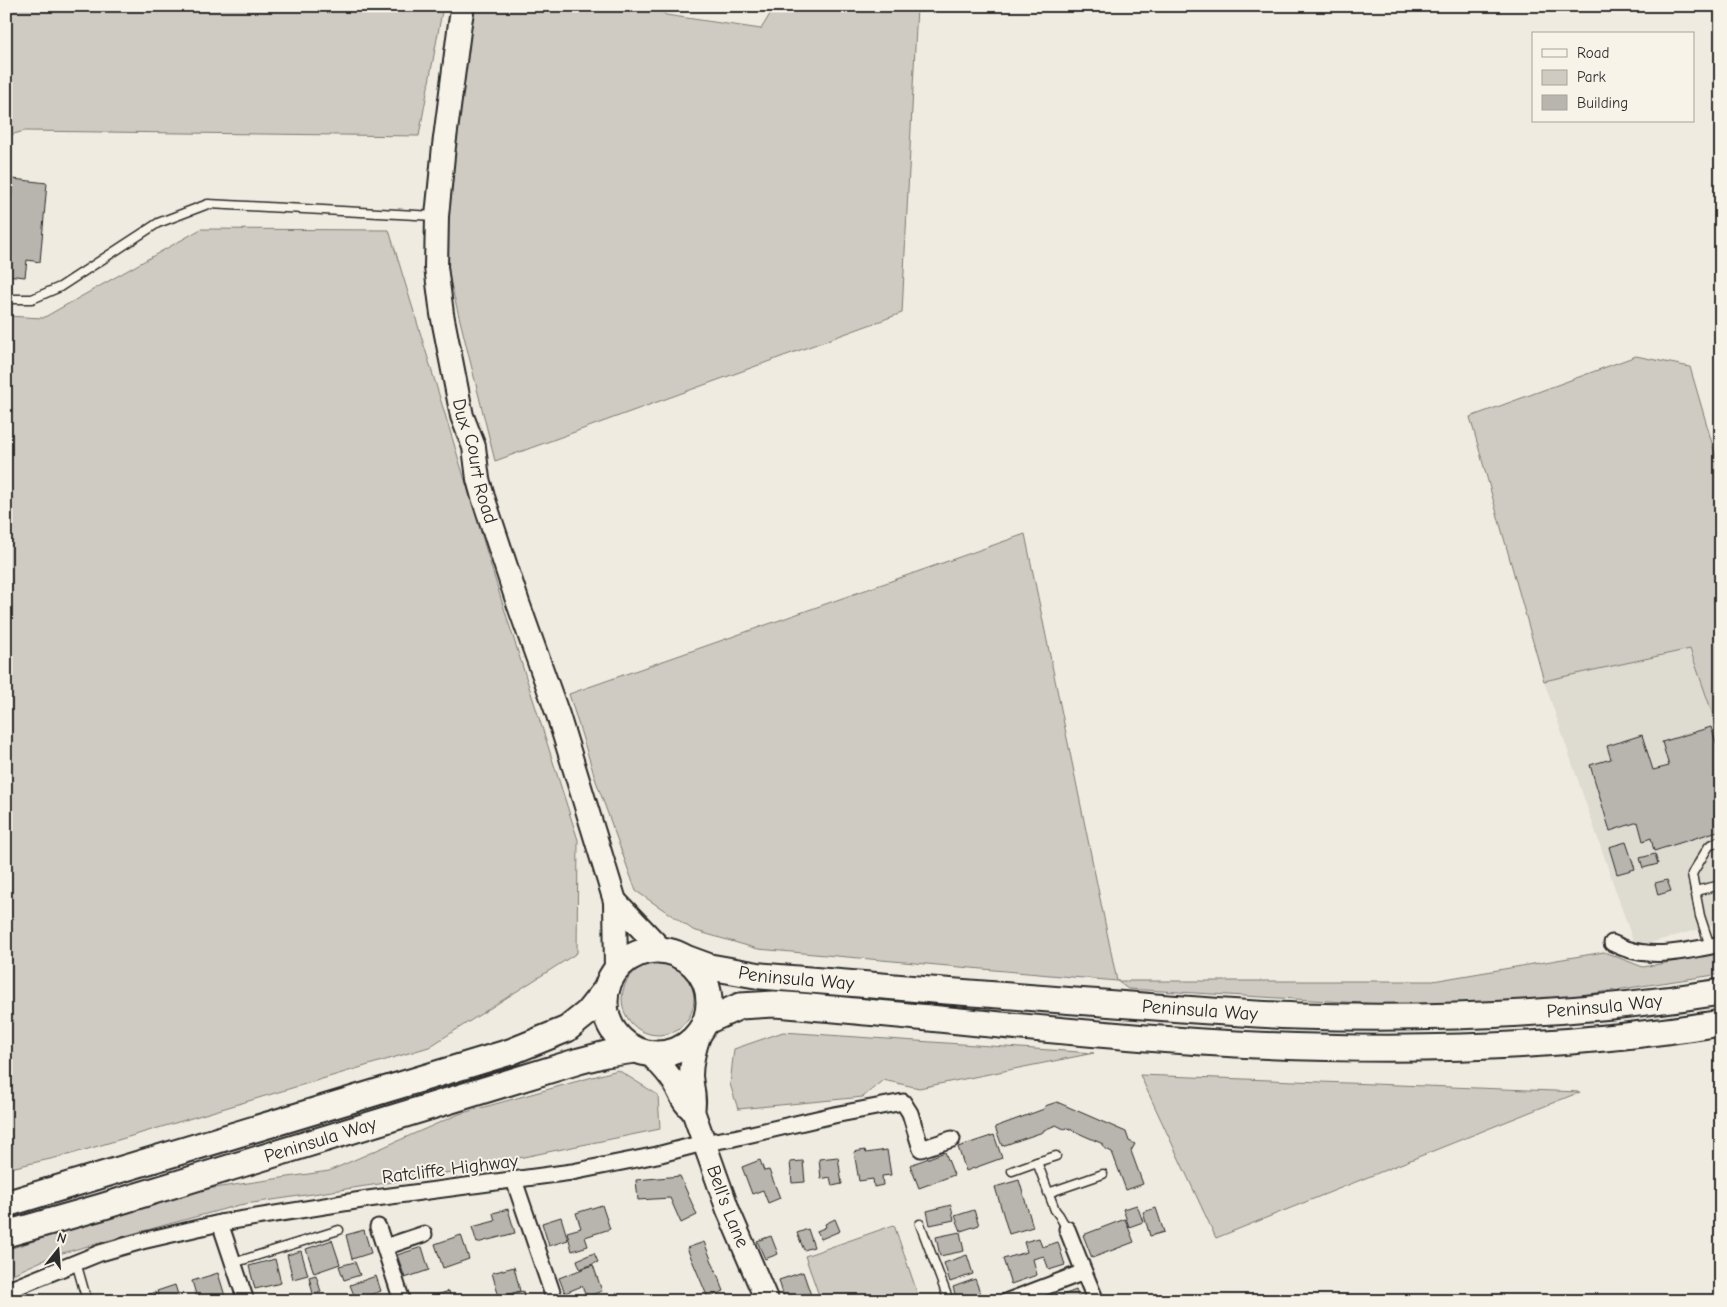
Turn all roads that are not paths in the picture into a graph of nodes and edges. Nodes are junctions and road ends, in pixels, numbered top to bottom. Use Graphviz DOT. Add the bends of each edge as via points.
graph roads {
  1 [pos="464,6"];
  2 [pos="437,216"];
  3 [pos="6,299"];
  4 [pos="1721,840"];
  5 [pos="1721,885"];
  6 [pos="1695,891"];
  7 [pos="615,901"];
  8 [pos="1612,943"];
  9 [pos="1715,945"];
  10 [pos="671,953"];
  11 [pos="612,979"];
  12 [pos="1721,992"];
  13 [pos="1721,1022"];
  14 [pos="703,1027"];
  15 [pos="642,1052"];
  16 [pos="693,1111"];
  17 [pos="952,1138"];
  18 [pos="703,1143"];
  19 [pos="1056,1156"];
  20 [pos="1037,1162"];
  21 [pos="1012,1171"];
  22 [pos="1103,1174"];
  23 [pos="514,1180"];
  24 [pos="1048,1193"];
  25 [pos="6,1204"];
  26 [pos="220,1223"];
  27 [pos="920,1224"];
  28 [pos="378,1228"];
  29 [pos="1067,1229"];
  30 [pos="339,1230"];
  31 [pos="6,1234"];
  32 [pos="424,1234"];
  33 [pos="385,1247"];
  34 [pos="76,1262"];
  35 [pos="233,1263"];
  36 [pos="1084,1272"];
  37 [pos="6,1291"];
  38 [pos="87,1301"];
  39 [pos="246,1301"];
  40 [pos="402,1301"];
  41 [pos="555,1301"];
  42 [pos="767,1301"];
  43 [pos="948,1301"];
  44 [pos="1008,1301"];
  45 [pos="1096,1301"];
  1 -- 2 [label="street, Dux Court Road"];
  2 -- 3 [label="lane" via="208,204 158,223 60,287 32,299"];
  2 -- 7 [label="street, Dux Court Road" via="436,267 442,314 462,416 474,447 478,479 558,715"];
  4 -- 6 [label="lane" via="1709,846 1692,874"];
  5 -- 6 [label="lane"];
  6 -- 9 [label="lane" via="1700,916"];
  7 -- 10 [label="street, Dux Court Road"];
  7 -- 11 [label="street, Dux Court Road"];
  8 -- 9 [label="street" via="1627,950 1648,953"];
  10 -- 11 [label="main road" via="647,951 632,957"];
  10 -- 12 [label="main road, Peninsula Way" via="710,967 761,976 1296,1016 1430,1016 1543,1011"];
  10 -- 14 [label="main road" via="701,973 709,1003"];
  11 -- 15 [label="main road" via="606,1005 608,1017 615,1032"];
  11 -- 25 [label="main road, Peninsula Way" via="586,1013 567,1029 510,1052"];
  13 -- 14 [label="main road, Peninsula Way" via="1676,1030 1543,1043 1435,1048 1202,1042 774,1004 740,1006"];
  14 -- 15 [label="main road" via="688,1044 674,1051 662,1054"];
  14 -- 16 [label="street, Bell's Lane" via="692,1062"];
  15 -- 16 [label="street, Bell's Lane" via="672,1079 684,1104"];
  15 -- 31 [label="main road, Peninsula Way" via="606,1054 579,1061"];
  16 -- 18 [label="street, Bell's Lane"];
  17 -- 18 [label="street, Ratcliffe Highway" via="921,1149 910,1113 903,1102"];
  18 -- 23 [label="street, Ratcliffe Highway" via="628,1162"];
  18 -- 42 [label="street, Bell's Lane"];
  19 -- 20 [label="lane"];
  20 -- 21 [label="lane"];
  20 -- 24 [label="lane"];
  22 -- 24 [label="lane"];
  23 -- 26 [label="street, Ratcliffe Highway"];
  23 -- 41 [label="street"];
  24 -- 29 [label="lane"];
  26 -- 34 [label="street, Ratcliffe Highway" via="142,1241"];
  26 -- 35 [label="street"];
  27 -- 43 [label="lane"];
  28 -- 33 [label="street"];
  29 -- 36 [label="street"];
  30 -- 35 [label="lane"];
  32 -- 33 [label="street"];
  33 -- 40 [label="street"];
  34 -- 37 [label="street, Ratcliffe Highway"];
  34 -- 38 [label="lane"];
  35 -- 39 [label="street"];
  36 -- 44 [label="street"];
  36 -- 45 [label="street"];
}
